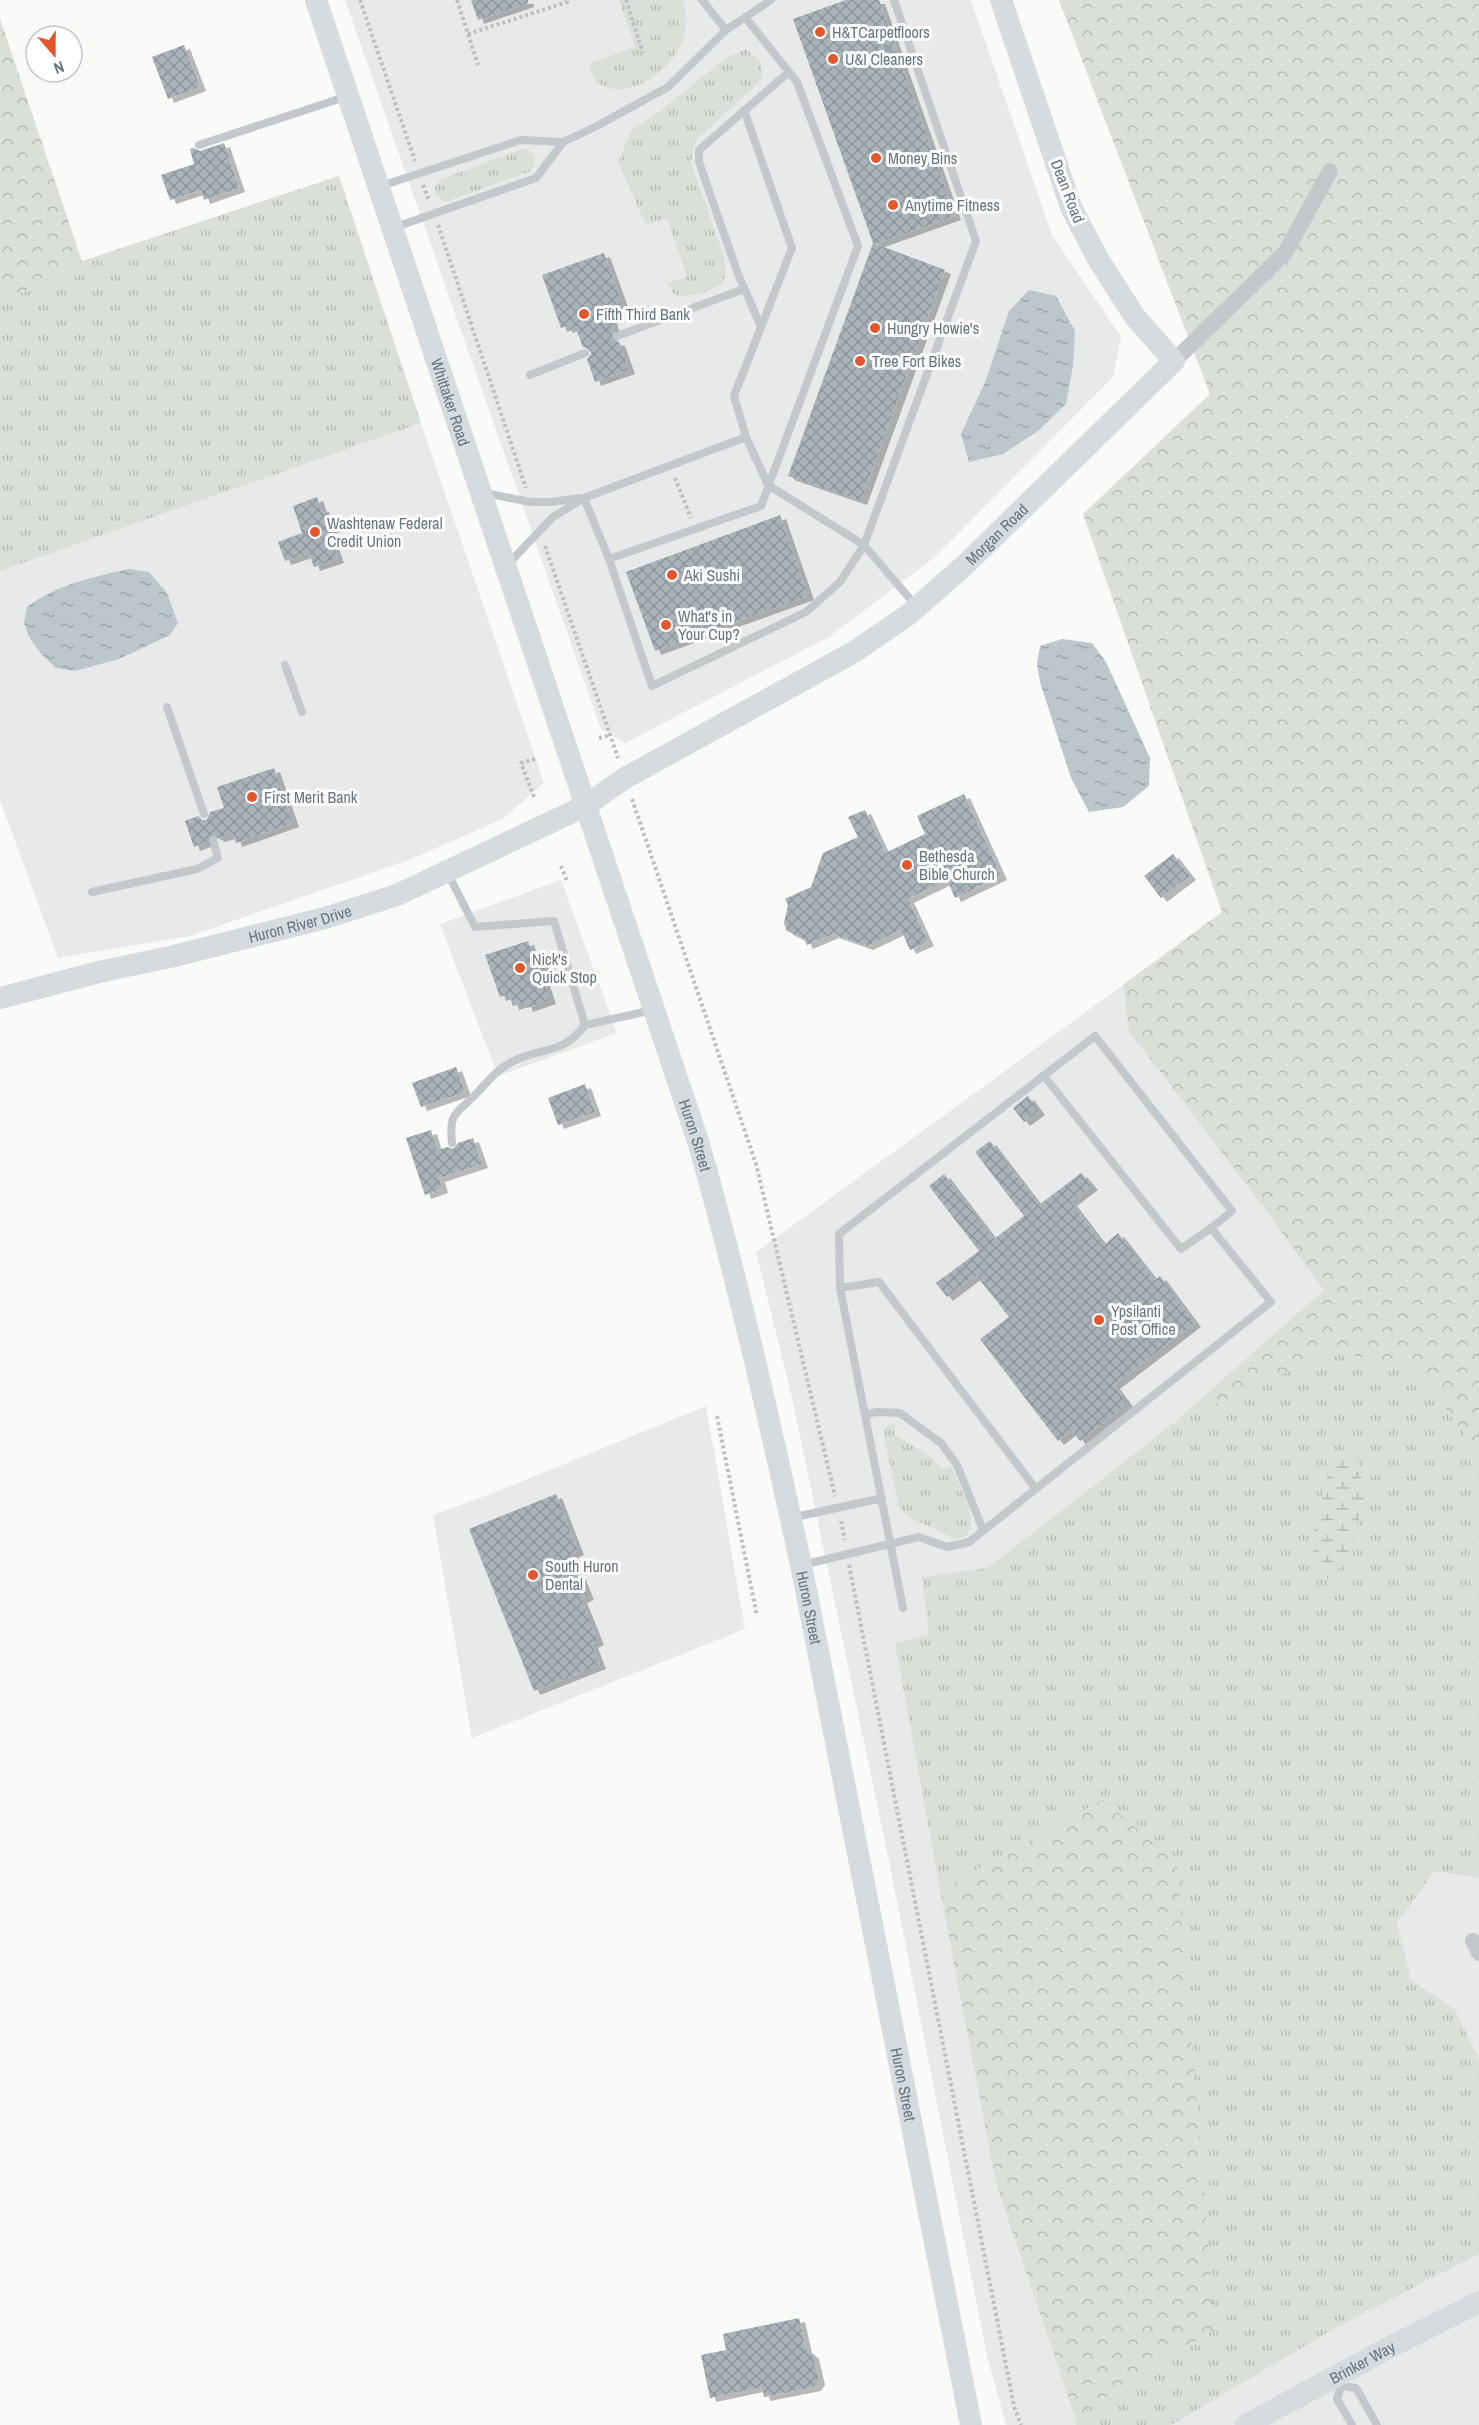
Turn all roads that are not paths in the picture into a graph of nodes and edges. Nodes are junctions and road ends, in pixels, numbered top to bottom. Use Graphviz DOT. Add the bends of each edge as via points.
graph roads {
  1 [pos="316,0"];
  2 [pos="702,0"];
  3 [pos="771,0"];
  4 [pos="894,0"];
  5 [pos="1001,0"];
  6 [pos="744,17"];
  7 [pos="726,30"];
  8 [pos="789,72"];
  9 [pos="348,96"];
  10 [pos="744,110"];
  11 [pos="563,142"];
  12 [pos="199,145"];
  13 [pos="1330,171"];
  14 [pos="378,187"];
  15 [pos="393,228"];
  16 [pos="744,288"];
  17 [pos="761,327"];
  18 [pos="616,336"];
  19 [pos="585,353"];
  20 [pos="1174,361"];
  21 [pos="530,375"];
  22 [pos="746,437"];
  23 [pos="768,485"];
  24 [pos="480,492"];
  25 [pos="585,498"];
  26 [pos="864,545"];
  27 [pos="609,559"];
  28 [pos="505,567"];
  29 [pos="917,607"];
  30 [pos="285,665"];
  31 [pos="166,707"];
  32 [pos="302,712"];
  33 [pos="585,806"];
  34 [pos="204,814"];
  35 [pos="213,840"];
  36 [pos="447,872"];
  37 [pos="92,892"];
  38 [pos="0,998"];
  39 [pos="654,1010"];
  40 [pos="585,1024"];
  41 [pos="1044,1076"];
  42 [pos="452,1143"];
  43 [pos="1211,1227"];
  44 [pos="840,1288"];
  45 [pos="866,1415"];
  46 [pos="1036,1489"];
  47 [pos="882,1498"];
  48 [pos="791,1518"];
  49 [pos="983,1530"];
  50 [pos="891,1544"];
  51 [pos="801,1565"];
  52 [pos="903,1608"];
  53 [pos="1479,2302"];
  54 [pos="1338,2381"];
  55 [pos="971,2425"];
  56 [pos="1246,2425"];
  57 [pos="1352,2425"];
  58 [pos="1377,2425"];
  1 -- 9 [label="main road, Whittaker Road"];
  2 -- 7 [label="lane"];
  3 -- 6 [label="lane"];
  4 -- 26 [label="lane" via="976,241"];
  5 -- 20 [label="main road, Dean Road" via="1071,207 1098,259 1135,316"];
  6 -- 7 [label="lane"];
  6 -- 8 [label="lane"];
  7 -- 11 [label="lane" via="668,87"];
  8 -- 10 [label="lane"];
  8 -- 23 [label="lane" via="797,82 858,246"];
  9 -- 12 [label="lane"];
  9 -- 14 [label="main road, Whittaker Road"];
  10 -- 16 [label="lane" via="699,150 699,162"];
  10 -- 17 [label="lane" via="792,248"];
  11 -- 14 [label="lane" via="521,140"];
  11 -- 15 [label="lane" via="536,178"];
  13 -- 20 [label="street, Morgan Road" via="1285,254"];
  14 -- 15 [label="main road, Whittaker Road"];
  15 -- 24 [label="main road, Whittaker Road"];
  16 -- 17 [label="lane"];
  16 -- 18 [label="lane"];
  17 -- 22 [label="lane" via="734,396"];
  19 -- 21 [label="lane"];
  20 -- 29 [label="main road, Morgan Road"];
  22 -- 23 [label="lane"];
  22 -- 25 [label="lane"];
  23 -- 26 [label="lane"];
  23 -- 27 [label="lane" via="760,506"];
  24 -- 25 [label="lane" via="531,502"];
  24 -- 28 [label="main road, Whittaker Road"];
  25 -- 27 [label="lane"];
  25 -- 28 [label="lane" via="553,517"];
  26 -- 27 [label="lane" via="840,582 806,612 652,686"];
  26 -- 29 [label="lane"];
  28 -- 33 [label="main road, Whittaker Road"];
  29 -- 33 [label="main road, Morgan Road" via="854,652 626,778"];
  30 -- 32 [label="lane"];
  31 -- 34 [label="lane"];
  33 -- 36 [label="main road, Huron River Drive"];
  33 -- 39 [label="main road, Huron Street"];
  35 -- 37 [label="lane" via="218,858 196,869"];
  36 -- 38 [label="main road, Huron River Drive" via="407,892 325,918"];
  36 -- 40 [label="lane" via="475,927 554,921"];
  39 -- 40 [label="lane"];
  39 -- 48 [label="main road, Huron Street" via="698,1141 738,1285"];
  40 -- 42 [label="lane" via="563,1046 528,1055 493,1075 455,1112 450,1128"];
  41 -- 43 [label="lane" via="1181,1249"];
  41 -- 43 [label="lane" via="1095,1036 1232,1211"];
  41 -- 44 [label="lane" via="839,1234"];
  43 -- 46 [label="lane" via="1271,1302"];
  44 -- 45 [label="lane"];
  44 -- 46 [label="lane" via="879,1282"];
  45 -- 47 [label="lane"];
  45 -- 49 [label="lane" via="900,1413 941,1443 957,1465"];
  46 -- 49 [label="lane"];
  47 -- 48 [label="lane"];
  47 -- 50 [label="lane"];
  48 -- 51 [label="main road, Huron Street"];
  49 -- 50 [label="lane" via="969,1542 947,1547 919,1537"];
  50 -- 51 [label="lane"];
  50 -- 52 [label="lane"];
  51 -- 55 [label="main road, Huron Street"];
  53 -- 54 [label="main road, Brinker Way"];
  54 -- 56 [label="main road, Brinker Way"];
  54 -- 57 [label="lane" via="1336,2399"];
  54 -- 58 [label="lane" via="1356,2388"];
}
